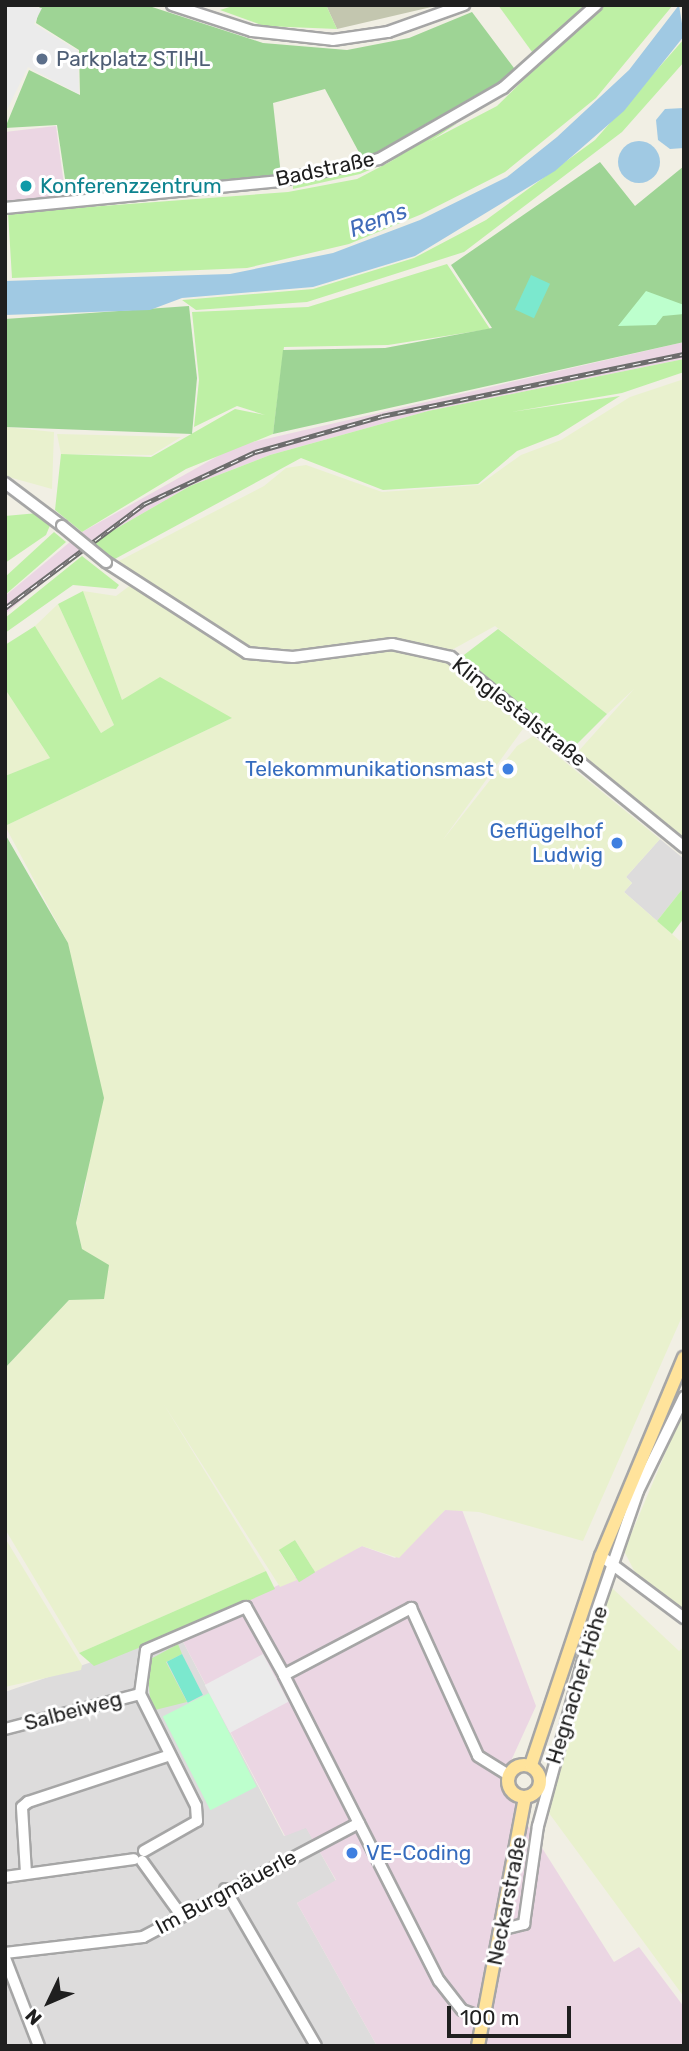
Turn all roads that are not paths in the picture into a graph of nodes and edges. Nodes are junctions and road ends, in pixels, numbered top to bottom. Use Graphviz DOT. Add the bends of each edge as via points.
graph roads {
  1 [pos="172,5"];
  2 [pos="464,5"];
  3 [pos="596,5"];
  4 [pos="5,208"];
  5 [pos="5,483"];
  6 [pos="684,847"];
  7 [pos="684,1358"];
  8 [pos="684,1397"];
  9 [pos="601,1556"];
  10 [pos="617,1566"];
  11 [pos="684,1618"];
  12 [pos="284,1675"];
  13 [pos="140,1694"];
  14 [pos="5,1729"];
  15 [pos="167,1756"];
  16 [pos="531,1765"];
  17 [pos="508,1775"];
  18 [pos="525,1797"];
  19 [pos="359,1823"];
  20 [pos="140,1857"];
  21 [pos="26,1874"];
  22 [pos="5,1877"];
  23 [pos="225,1889"];
  24 [pos="181,1915"];
  25 [pos="504,1929"];
  26 [pos="5,1955"];
  27 [pos="484,2018"];
  28 [pos="39,2046"];
  29 [pos="316,2046"];
  30 [pos="478,2046"];
  1 -- 2 [label="street" via="252,32 308,39 387,32 439,18"];
  3 -- 4 [label="street, Badstraße" via="503,88 379,159 278,181"];
  5 -- 6 [label="street, Klinglestalstraße, bridge" via="106,562 247,653 293,657 393,644 451,657"];
  7 -- 9 [label="main road, Hegnacher Höhe"];
  8 -- 10 [label="street, Hegnacher Höhe" via="638,1491"];
  9 -- 10 [label="street"];
  9 -- 16 [label="main road, Hegnacher Höhe"];
  10 -- 11 [label="street"];
  10 -- 25 [label="street, Hegnacher Höhe" via="596,1613 554,1760 524,1924"];
  12 -- 13 [label="street" via="246,1607 146,1650"];
  12 -- 17 [label="street" via="411,1608 478,1756"];
  12 -- 19 [label="street"];
  13 -- 14 [label="street, Salbeiweg"];
  13 -- 15 [label="street"];
  15 -- 20 [label="street" via="196,1806 197,1821"];
  15 -- 21 [label="street" via="27,1801 22,1807"];
  16 -- 17 [label="main road"];
  16 -- 18 [label="main road, Hegnacher Höhe" via="541,1780"];
  17 -- 18 [label="main road" via="512,1792"];
  18 -- 25 [label="main road, Neckarstraße"];
  19 -- 23 [label="street, Im Burgmäuerle"];
  19 -- 27 [label="street" via="452,2001"];
  20 -- 21 [label="street"];
  20 -- 24 [label="street"];
  21 -- 22 [label="street"];
  23 -- 24 [label="street, Im Burgmäuerle"];
  23 -- 29 [label="street"];
  24 -- 26 [label="street, Im Burgmäuerle" via="143,1937"];
  25 -- 27 [label="main road, Neckarstraße"];
  26 -- 28 [label="street"];
  27 -- 30 [label="main road, Neckarstraße"];
}
